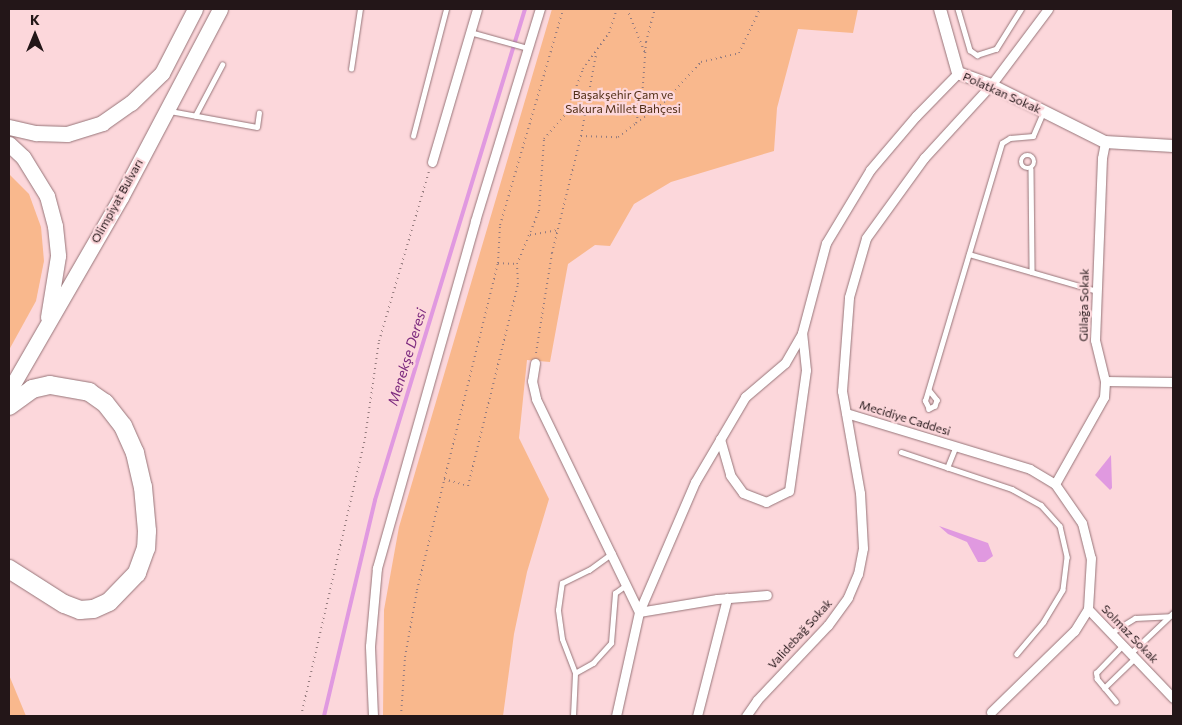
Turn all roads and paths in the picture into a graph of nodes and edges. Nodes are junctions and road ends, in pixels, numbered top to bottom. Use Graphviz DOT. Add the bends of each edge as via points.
graph roads {
  1 [pos="196,9"];
  2 [pos="220,9"];
  3 [pos="360,9"];
  4 [pos="446,9"];
  5 [pos="477,9"];
  6 [pos="540,9"];
  7 [pos="563,9"];
  8 [pos="617,9"];
  9 [pos="627,9"];
  10 [pos="655,9"];
  11 [pos="760,9"];
  12 [pos="940,9"];
  13 [pos="958,9"];
  14 [pos="1021,9"];
  15 [pos="1048,9"];
  16 [pos="470,32"];
  17 [pos="528,48"];
  18 [pos="596,51"];
  19 [pos="645,55"];
  20 [pos="222,64"];
  21 [pos="351,68"];
  22 [pos="958,73"];
  23 [pos="991,85"];
  24 [pos="166,110"];
  25 [pos="1044,112"];
  26 [pos="259,113"];
  27 [pos="195,116"];
  28 [pos="636,123"];
  29 [pos="9,127"];
  30 [pos="413,136"];
  31 [pos="581,136"];
  32 [pos="1105,142"];
  33 [pos="9,144"];
  34 [pos="1173,146"];
  35 [pos="432,162"];
  36 [pos="1031,169"];
  37 [pos="557,230"];
  38 [pos="530,236"];
  39 [pos="969,254"];
  40 [pos="498,263"];
  41 [pos="517,264"];
  42 [pos="1032,272"];
  43 [pos="1097,291"];
  44 [pos="47,326"];
  45 [pos="802,333"];
  46 [pos="535,363"];
  47 [pos="1105,381"];
  48 [pos="1173,382"];
  49 [pos="929,390"];
  50 [pos="9,391"];
  51 [pos="9,406"];
  52 [pos="846,414"];
  53 [pos="720,439"];
  54 [pos="956,446"];
  55 [pos="901,452"];
  56 [pos="947,468"];
  57 [pos="444,479"];
  58 [pos="1054,484"];
  59 [pos="613,552"];
  60 [pos="9,569"];
  61 [pos="627,584"];
  62 [pos="767,595"];
  63 [pos="727,598"];
  64 [pos="1088,609"];
  65 [pos="640,612"];
  66 [pos="1171,614"];
  67 [pos="1111,633"];
  68 [pos="1123,645"];
  69 [pos="1017,654"];
  70 [pos="1133,655"];
  71 [pos="574,673"];
  72 [pos="1104,688"];
  73 [pos="1173,698"];
  74 [pos="1116,702"];
  75 [pos="991,712"];
  76 [pos="301,716"];
  77 [pos="373,716"];
  78 [pos="401,716"];
  79 [pos="573,716"];
  80 [pos="616,716"];
  81 [pos="697,716"];
  82 [pos="746,716"];
  1 -- 29 [label="main road" via="162,73 131,103 102,123 67,134 36,133"];
  2 -- 24 [label="main road, Olimpiyat Bulvarı"];
  3 -- 21 [label="lane"];
  4 -- 30 [label="lane"];
  5 -- 16 [label="street"];
  6 -- 17 [label="street"];
  7 -- 40 [label="path" via="500,225"];
  8 -- 18 [label="path" via="609,33"];
  9 -- 19 [label="path"];
  10 -- 19 [label="path"];
  11 -- 28 [label="path" via="739,54 701,62 664,101"];
  12 -- 22 [label="street, Polatkan Sokak"];
  13 -- 14 [label="lane" via="970,50 976,55 996,49"];
  15 -- 23 [label="street, Mecidiye Caddesi"];
  16 -- 17 [label="lane"];
  16 -- 35 [label="street"];
  17 -- 77 [label="street" via="380,558 370,646"];
  18 -- 31 [label="path"];
  18 -- 38 [label="path" via="583,69 566,114 544,139 540,211"];
  19 -- 28 [label="path" via="642,98"];
  20 -- 27 [label="lane"];
  22 -- 23 [label="street, Polatkan Sokak"];
  22 -- 45 [label="street" via="870,170 836,226 826,243"];
  23 -- 25 [label="street, Polatkan Sokak"];
  23 -- 52 [label="street, Mecidiye Caddesi" via="924,158 866,238 854,273 845,328 842,391"];
  24 -- 27 [label="lane"];
  24 -- 44 [label="main road, Olimpiyat Bulvarı" via="121,197"];
  25 -- 32 [label="street, Polatkan Sokak"];
  25 -- 39 [label="lane" via="1033,136 1010,138 1002,144"];
  26 -- 27 [label="lane" via="257,127"];
  28 -- 31 [label="path" via="618,137"];
  31 -- 37 [label="path"];
  32 -- 34 [label="street"];
  32 -- 43 [label="street, Gülağa Sokak"];
  33 -- 44 [label="main road" via="23,157 47,196 55,226 58,256"];
  35 -- 76 [label="path" via="378,341 365,438"];
  36 -- 42 [label="lane"];
  37 -- 38 [label="path"];
  37 -- 46 [label="path"];
  38 -- 41 [label="path" via="523,245"];
  39 -- 42 [label="lane"];
  39 -- 49 [label="lane"];
  40 -- 41 [label="path"];
  40 -- 57 [label="path"];
  41 -- 57 [label="path" via="518,284 468,486"];
  42 -- 43 [label="lane"];
  43 -- 47 [label="street, Gülağa Sokak" via="1095,340"];
  44 -- 50 [label="main road, Olimpiyat Bulvarı"];
  45 -- 53 [label="street" via="785,363 745,397"];
  45 -- 53 [label="street" via="806,370 789,491 766,502 743,493 730,475"];
  46 -- 59 [label="street" via="532,381 536,399"];
  47 -- 48 [label="street"];
  47 -- 58 [label="street, Gülağa Sokak" via="1104,397"];
  51 -- 60 [label="highway" via="32,389 50,384 88,392 105,403 123,426 135,453 143,487 147,531 146,548 137,573 109,602 93,609 80,610 64,604"];
  52 -- 54 [label="street, Mecidiye Caddesi"];
  52 -- 82 [label="street, Validebağ Sokak" via="860,493 863,548 858,574 848,598 828,625 757,700"];
  53 -- 65 [label="street" via="695,482"];
  54 -- 56 [label="lane"];
  54 -- 58 [label="street, Mecidiye Caddesi" via="1030,469"];
  55 -- 56 [label="lane"];
  56 -- 69 [label="lane" via="1012,489 1040,505 1060,526 1066,557 1063,590 1044,622"];
  57 -- 78 [label="path" via="417,590 405,657"];
  58 -- 64 [label="street, Mecidiye Caddesi" via="1082,523 1089,544 1092,577"];
  59 -- 61 [label="street"];
  59 -- 71 [label="lane" via="562,583 558,610 562,639"];
  61 -- 65 [label="street"];
  61 -- 71 [label="lane" via="615,593 611,643 593,663"];
  62 -- 63 [label="street"];
  63 -- 65 [label="street"];
  63 -- 81 [label="street"];
  64 -- 67 [label="street, Solmaz Sokak"];
  64 -- 75 [label="street, Mecidiye Caddesi" via="1074,631"];
  65 -- 80 [label="street"];
  66 -- 67 [label="lane" via="1135,618"];
  66 -- 70 [label="lane"];
  67 -- 68 [label="street, Solmaz Sokak"];
  68 -- 70 [label="street, Solmaz Sokak"];
  68 -- 72 [label="lane" via="1096,673"];
  70 -- 72 [label="lane"];
  70 -- 73 [label="street, Solmaz Sokak"];
  71 -- 79 [label="lane"];
  72 -- 74 [label="lane"];
}
